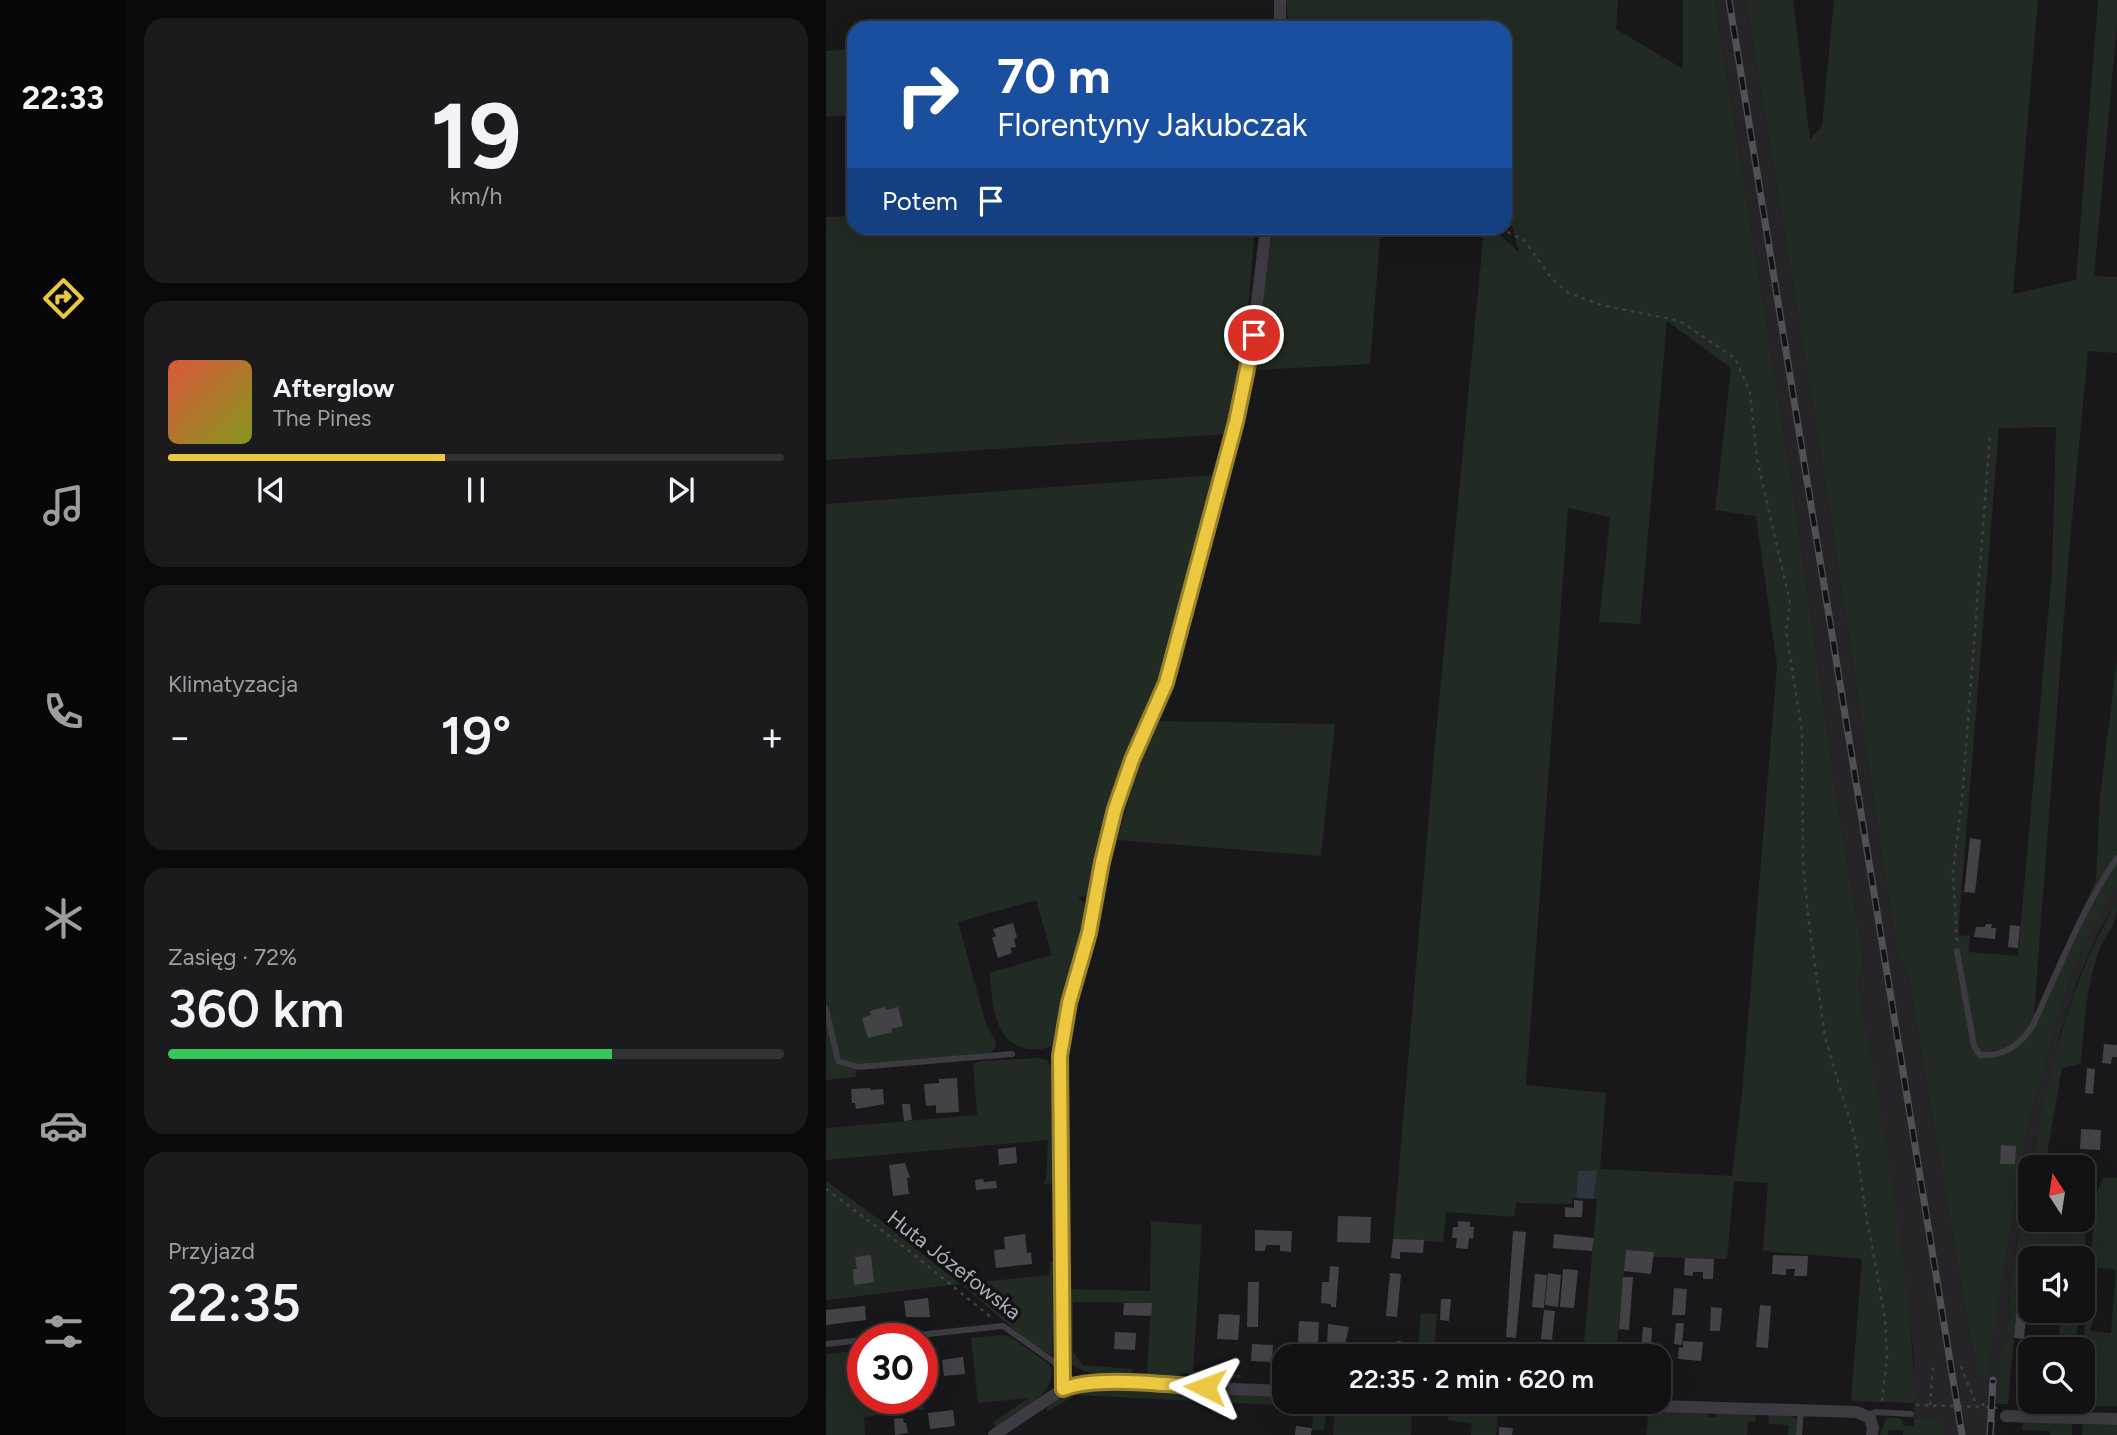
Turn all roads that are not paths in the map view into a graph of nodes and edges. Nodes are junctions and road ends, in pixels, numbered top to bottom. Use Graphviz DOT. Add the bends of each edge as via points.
graph roads {
  1 [pos="1280,0"];
  2 [pos="1280,21"];
  3 [pos="1265,235"];
  4 [pos="2117,858"];
  5 [pos="1957,951"];
  6 [pos="826,1009"];
  7 [pos="1012,1054"];
  8 [pos="938,1333"];
  9 [pos="847,1342"];
  10 [pos="826,1344"];
  11 [pos="1061,1367"];
  12 [pos="1063,1389"];
  13 [pos="1272,1390"];
  14 [pos="1671,1406"];
  15 [pos="1801,1410"];
  16 [pos="1911,1414"];
  17 [pos="1867,1415"];
  18 [pos="2006,1416"];
  19 [pos="2117,1419"];
  20 [pos="994,1435"];
  21 [pos="1799,1435"];
  22 [pos="1872,1435"];
  1 -- 2 [label="street"];
  3 -- 11 [label="street" via="1254,335 1236,422 1166,683 1115,809 1069,1003 1060,1056"];
  4 -- 5 [label="lane" via="2077,927 2033,1025 2024,1039 2001,1054 1980,1055 1974,1046"];
  6 -- 7 [label="lane" via="838,1061 858,1067"];
  8 -- 11 [label="lane, Huta Józefowska" via="1003,1326"];
  9 -- 10 [label="lane"];
  11 -- 12 [label="street"];
  12 -- 13 [label="street" via="1100,1382"];
  12 -- 20 [label="street"];
  14 -- 15 [label="street"];
  15 -- 17 [label="street"];
  15 -- 21 [label="lane"];
  16 -- 17 [label="lane"];
  17 -- 22 [label="street"];
  18 -- 19 [label="street"];
}
